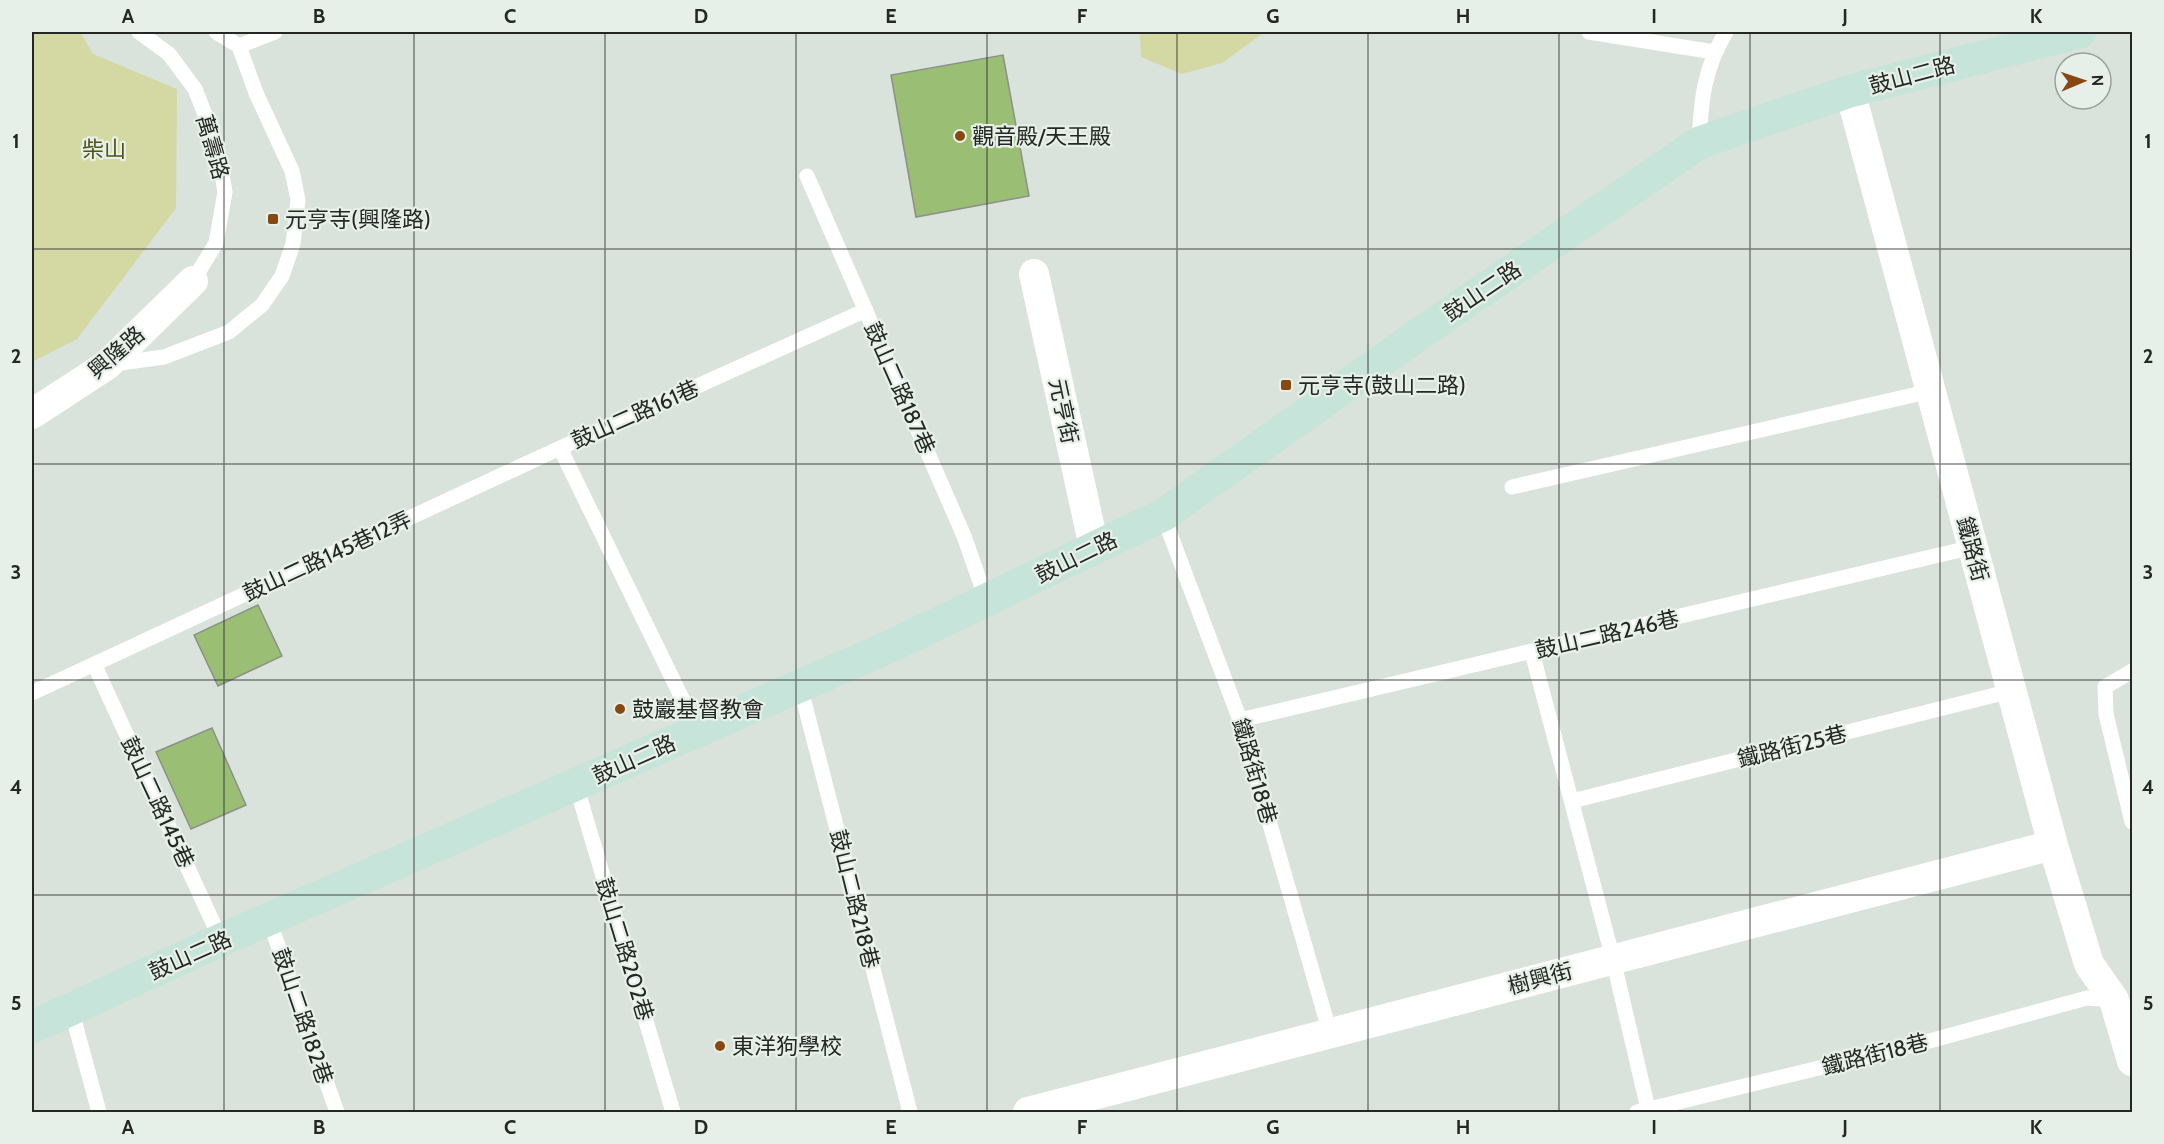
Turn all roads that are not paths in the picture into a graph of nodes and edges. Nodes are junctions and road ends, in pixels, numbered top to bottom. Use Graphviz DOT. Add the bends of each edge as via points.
graph roads {
  1 [pos="139,32"];
  2 [pos="216,32"];
  3 [pos="275,32"];
  4 [pos="1589,32"];
  5 [pos="1726,32"];
  6 [pos="2080,32"];
  7 [pos="239,46"];
  8 [pos="1714,52"];
  9 [pos="1850,91"];
  10 [pos="1700,143"];
  11 [pos="807,176"];
  12 [pos="1034,274"];
  13 [pos="193,280"];
  14 [pos="866,310"];
  15 [pos="107,365"];
  16 [pos="1931,392"];
  17 [pos="32,414"];
  18 [pos="560,448"];
  19 [pos="1512,487"];
  20 [pos="1163,515"];
  21 [pos="1094,547"];
  22 [pos="1973,547"];
  23 [pos="987,602"];
  24 [pos="1532,652"];
  25 [pos="94,664"];
  26 [pos="2133,671"];
  27 [pos="800,686"];
  28 [pos="2012,691"];
  29 [pos="32,693"];
  30 [pos="1240,720"];
  31 [pos="698,731"];
  32 [pos="576,785"];
  33 [pos="1572,801"];
  34 [pos="2133,822"];
  35 [pos="2053,844"];
  36 [pos="269,920"];
  37 [pos="221,940"];
  38 [pos="1613,959"];
  39 [pos="2123,1002"];
  40 [pos="71,1009"];
  41 [pos="32,1027"];
  42 [pos="1330,1033"];
  43 [pos="2133,1061"];
  44 [pos="1642,1111"];
  45 [pos="99,1113"];
  46 [pos="337,1113"];
  47 [pos="673,1113"];
  48 [pos="910,1113"];
  49 [pos="1028,1113"];
  1 -- 13 [label="lane, 萬壽路" via="169,54 195,89 217,145 225,192 216,243"];
  2 -- 7 [label="lane"];
  3 -- 7 [label="lane"];
  4 -- 8 [label="lane"];
  5 -- 8 [label="lane"];
  6 -- 9 [label="street, 鼓山二路"];
  7 -- 15 [label="lane" via="292,171 298,200 293,244 282,276 262,305 229,332 164,357"];
  8 -- 10 [label="lane" via="1701,99"];
  9 -- 10 [label="street, 鼓山二路"];
  9 -- 16 [label="street, 鐵路街"];
  10 -- 20 [label="street, 鼓山二路"];
  11 -- 14 [label="lane, 鼓山二路187巷"];
  12 -- 21 [label="street, 元亨街"];
  13 -- 15 [label="street, 興隆路"];
  14 -- 18 [label="lane, 鼓山二路161巷"];
  14 -- 23 [label="lane, 鼓山二路187巷" via="964,536"];
  15 -- 17 [label="street, 興隆路"];
  16 -- 19 [label="lane"];
  16 -- 22 [label="street, 鐵路街"];
  18 -- 25 [label="lane, 鼓山二路145巷12弄"];
  18 -- 31 [label="lane, 鼓山二路161巷"];
  20 -- 21 [label="street, 鼓山二路"];
  20 -- 30 [label="lane, 鐵路街18巷"];
  21 -- 23 [label="street, 鼓山二路"];
  22 -- 24 [label="lane, 鼓山二路246巷"];
  22 -- 28 [label="street, 鐵路街"];
  23 -- 27 [label="street, 鼓山二路"];
  24 -- 30 [label="lane, 鼓山二路246巷"];
  24 -- 33 [label="lane"];
  25 -- 29 [label="lane, 鼓山二路145巷12弄"];
  25 -- 37 [label="lane, 鼓山二路145巷"];
  26 -- 34 [label="lane" via="2105,687 2106,714"];
  27 -- 31 [label="street, 鼓山二路"];
  27 -- 48 [label="lane, 鼓山二路218巷"];
  28 -- 33 [label="lane, 鐵路街25巷"];
  28 -- 35 [label="street, 鐵路街"];
  30 -- 42 [label="lane, 鐵路街18巷"];
  31 -- 32 [label="street, 鼓山二路"];
  32 -- 36 [label="street, 鼓山二路"];
  32 -- 47 [label="lane, 鼓山二路202巷"];
  33 -- 38 [label="lane"];
  35 -- 38 [label="street, 樹興街"];
  35 -- 39 [label="street, 鐵路街" via="2089,964"];
  36 -- 37 [label="street, 鼓山二路"];
  36 -- 46 [label="lane, 鼓山二路182巷"];
  37 -- 40 [label="street, 鼓山二路"];
  38 -- 42 [label="street, 樹興街"];
  38 -- 44 [label="lane"];
  39 -- 43 [label="street, 鐵路街"];
  39 -- 44 [label="lane, 鐵路街18巷" via="2087,998 1922,1043"];
  40 -- 41 [label="street, 鼓山二路"];
  40 -- 45 [label="lane"];
  42 -- 49 [label="street, 樹興街"];
}
